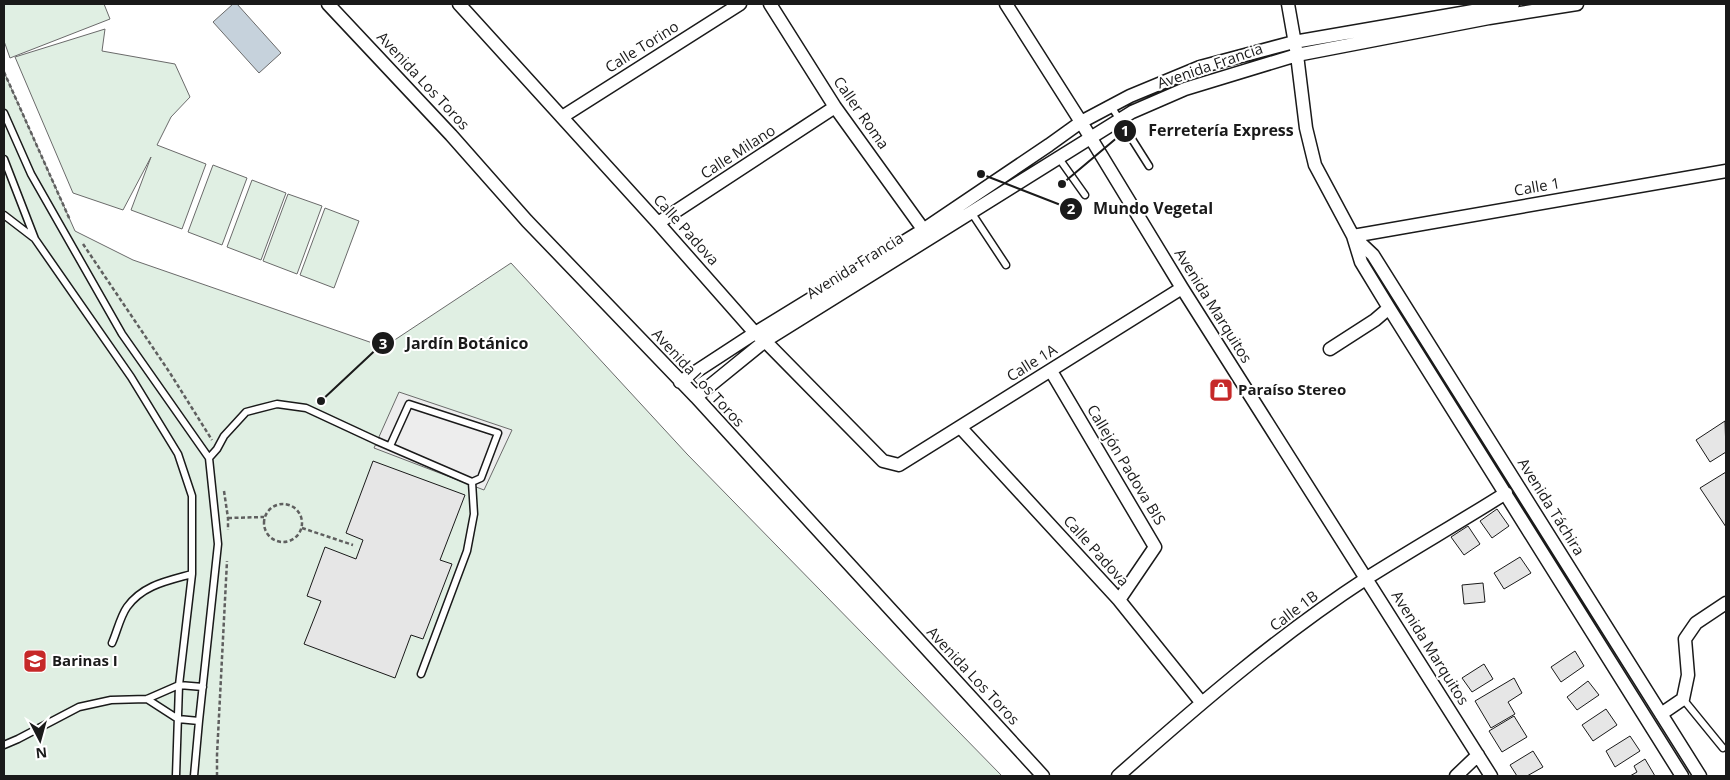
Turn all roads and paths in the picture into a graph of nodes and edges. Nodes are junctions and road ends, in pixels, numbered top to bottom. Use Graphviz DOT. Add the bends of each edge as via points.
graph roads {
  1 [pos="328,4"];
  2 [pos="459,4"];
  3 [pos="740,4"];
  4 [pos="770,4"];
  5 [pos="1006,4"];
  6 [pos="1288,4"];
  7 [pos="1513,4"];
  8 [pos="1577,4"];
  9 [pos="1294,42"];
  10 [pos="1297,55"];
  11 [pos="1111,106"];
  12 [pos="835,107"];
  13 [pos="4,113"];
  14 [pos="562,117"];
  15 [pos="1120,120"];
  16 [pos="1081,122"];
  17 [pos="1090,137"];
  18 [pos="1058,158"];
  19 [pos="4,159"];
  20 [pos="1149,166"];
  21 [pos="1726,171"];
  22 [pos="1085,195"];
  23 [pos="971,212"];
  24 [pos="4,215"];
  25 [pos="658,223"];
  26 [pos="926,234"];
  27 [pos="1352,236"];
  28 [pos="35,239"];
  29 [pos="1006,265"];
  30 [pos="1182,288"];
  31 [pos="1389,308"];
  32 [pos="755,333"];
  33 [pos="765,342"];
  34 [pos="1330,349"];
  35 [pos="1051,371"];
  36 [pos="680,382"];
  37 [pos="696,398"];
  38 [pos="960,427"];
  39 [pos="390,446"];
  40 [pos="209,458"];
  41 [pos="899,465"];
  42 [pos="472,482"];
  43 [pos="1506,493"];
  44 [pos="264,517"];
  45 [pos="228,518"];
  46 [pos="302,528"];
  47 [pos="353,545"];
  48 [pos="192,574"];
  49 [pos="1366,579"];
  50 [pos="1119,600"];
  51 [pos="1726,603"];
  52 [pos="112,643"];
  53 [pos="421,674"];
  54 [pos="179,685"];
  55 [pos="203,687"];
  56 [pos="147,699"];
  57 [pos="1683,699"];
  58 [pos="1201,702"];
  59 [pos="1661,714"];
  60 [pos="178,719"];
  61 [pos="198,721"];
  62 [pos="4,745"];
  63 [pos="1723,748"];
  64 [pos="1478,755"];
  65 [pos="176,776"];
  66 [pos="194,776"];
  67 [pos="1043,776"];
  68 [pos="1118,776"];
  69 [pos="1456,776"];
  70 [pos="1491,776"];
  71 [pos="1682,776"];
  72 [pos="1700,776"];
  1 -- 36 [label="street, Avenida Los Toros"];
  2 -- 14 [label="street, Calle Padova"];
  3 -- 14 [label="street, Calle Torino"];
  4 -- 12 [label="street, Caller Roma"];
  5 -- 16 [label="street, Avenida Marquitos"];
  6 -- 9 [label="street"];
  7 -- 9 [label="street, Avenida Francia"];
  8 -- 10 [label="street, Avenida Francia"];
  9 -- 10 [label="street"];
  9 -- 11 [label="street, Avenida Francia" via="1200,67"];
  10 -- 15 [label="street, Avenida Francia" via="1185,89"];
  10 -- 27 [label="street" via="1306,128 1315,165"];
  11 -- 15 [label="lane"];
  11 -- 16 [label="street, Avenida Francia"];
  12 -- 25 [label="street, Calle Milano"];
  12 -- 26 [label="street, Caller Roma"];
  13 -- 40 [label="lane" via="30,174 122,334"];
  14 -- 25 [label="street, Calle Padova"];
  15 -- 17 [label="street, Avenida Francia"];
  15 -- 20 [label="lane"];
  16 -- 17 [label="street, Avenida Marquitos"];
  16 -- 26 [label="street, Avenida Francia"];
  17 -- 18 [label="street, Avenida Francia"];
  17 -- 30 [label="street, Avenida Marquitos"];
  18 -- 22 [label="lane"];
  18 -- 23 [label="street, Avenida Francia"];
  19 -- 28 [label="lane"];
  21 -- 27 [label="street, Calle 1"];
  23 -- 26 [label="street, Avenida Francia"];
  23 -- 29 [label="lane"];
  24 -- 28 [label="lane"];
  25 -- 32 [label="street, Calle Padova"];
  26 -- 32 [label="street, Avenida Francia"];
  26 -- 33 [label="street, Avenida Francia"];
  27 -- 31 [label="street" via="1361,262"];
  27 -- 59 [label="street, Avenida Táchira" via="1373,255"];
  28 -- 48 [label="lane" via="131,377 178,454 192,496"];
  30 -- 35 [label="street, Calle 1A"];
  30 -- 49 [label="street, Avenida Marquitos"];
  31 -- 34 [label="street"];
  31 -- 43 [label="street"];
  32 -- 33 [label="street, Calle Padova"];
  32 -- 36 [label="street, Avenida Francia"];
  33 -- 37 [label="street, Avenida Francia"];
  33 -- 41 [label="street, Calle Padova" via="883,461"];
  35 -- 38 [label="street, Calle 1A"];
  35 -- 50 [label="street, Callejón Padova BIS" via="1155,547"];
  36 -- 37 [label="street, Avenida Los Toros"];
  37 -- 67 [label="street, Avenida Los Toros"];
  38 -- 41 [label="street, Calle 1A"];
  38 -- 50 [label="street, Calle Padova"];
  39 -- 40 [label="lane" via="306,408 277,404 246,412"];
  39 -- 42 [label="lane"];
  39 -- 42 [label="lane" via="409,404 498,433 481,478"];
  40 -- 55 [label="lane" via="218,544"];
  42 -- 53 [label="lane" via="474,514 467,551"];
  43 -- 49 [label="street, Calle 1B"];
  43 -- 71 [label="street"];
  44 -- 45 [label="path"];
  44 -- 46 [label="path" via="272,507 289,504 299,512"];
  44 -- 46 [label="path" via="266,533 277,541 290,541"];
  46 -- 47 [label="path"];
  48 -- 52 [label="lane" via="153,585 140,593 126,608"];
  48 -- 54 [label="lane"];
  49 -- 58 [label="street, Calle 1B"];
  49 -- 64 [label="street, Avenida Marquitos"];
  50 -- 58 [label="street, Calle Padova"];
  51 -- 57 [label="street" via="1696,623 1685,639 1688,675"];
  54 -- 55 [label="lane"];
  54 -- 56 [label="lane"];
  54 -- 60 [label="lane"];
  55 -- 61 [label="lane"];
  56 -- 60 [label="lane"];
  56 -- 62 [label="lane" via="111,700 79,707"];
  57 -- 59 [label="street"];
  57 -- 63 [label="lane"];
  58 -- 68 [label="street, Calle 1B"];
  59 -- 72 [label="street, Avenida Táchira"];
  60 -- 61 [label="lane"];
  60 -- 65 [label="lane"];
  61 -- 66 [label="lane"];
  64 -- 69 [label="street"];
  64 -- 70 [label="street, Avenida Marquitos"];
}
